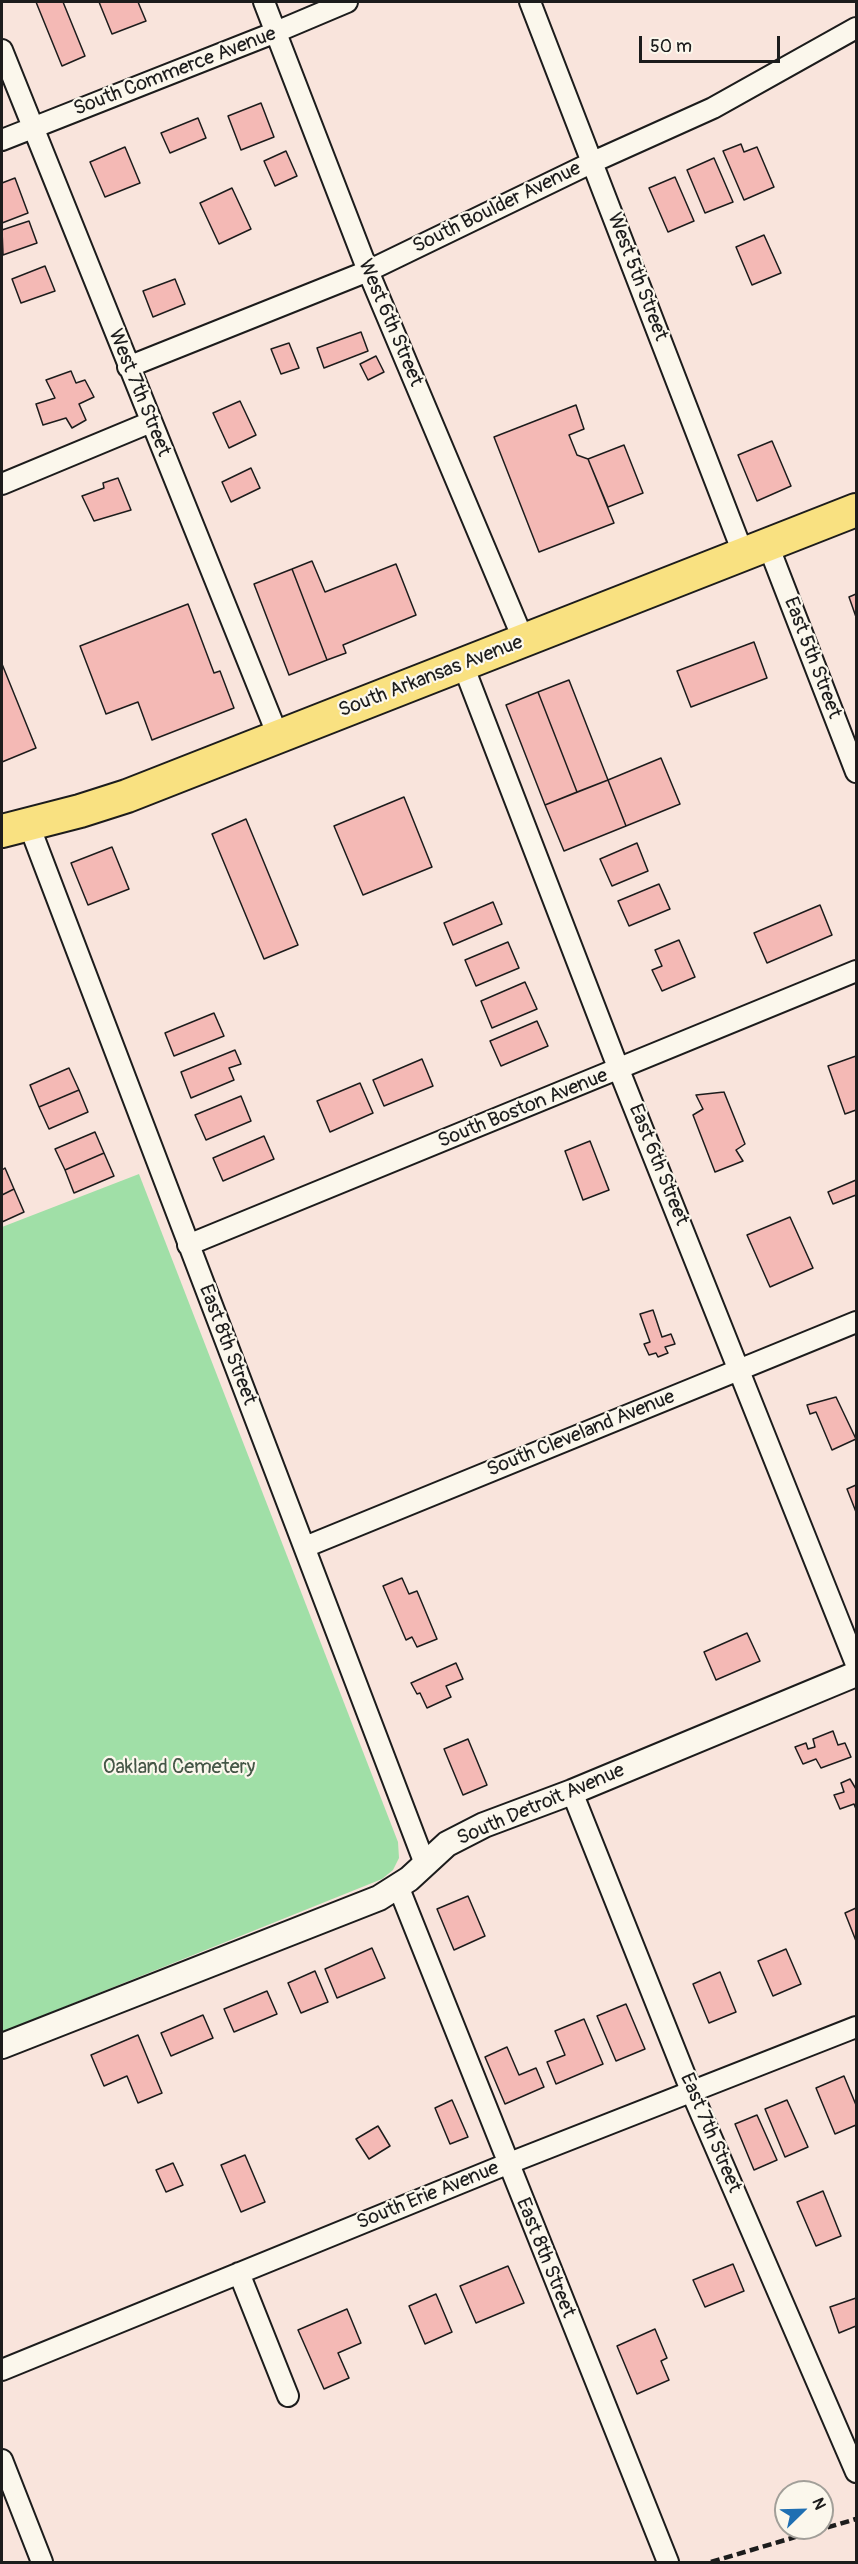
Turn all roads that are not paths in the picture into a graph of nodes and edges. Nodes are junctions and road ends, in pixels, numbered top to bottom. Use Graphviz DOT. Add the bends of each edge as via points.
graph roads {
  1 [pos="264,2"];
  2 [pos="347,2"];
  3 [pos="530,2"];
  4 [pos="856,28"];
  5 [pos="276,32"];
  6 [pos="2,50"];
  7 [pos="32,128"];
  8 [pos="2,140"];
  9 [pos="593,162"];
  10 [pos="368,271"];
  11 [pos="128,367"];
  12 [pos="151,422"];
  13 [pos="2,484"];
  14 [pos="856,510"];
  15 [pos="756,549"];
  16 [pos="524,641"];
  17 [pos="463,665"];
  18 [pos="278,736"];
  19 [pos="856,772"];
  20 [pos="15,828"];
  21 [pos="856,970"];
  22 [pos="620,1070"];
  23 [pos="188,1245"];
  24 [pos="856,1322"];
  25 [pos="740,1369"];
  26 [pos="305,1547"];
  27 [pos="856,1664"];
  28 [pos="856,1674"];
  29 [pos="572,1792"];
  30 [pos="425,1864"];
  31 [pos="398,1886"];
  32 [pos="856,2027"];
  33 [pos="2,2046"];
  34 [pos="692,2093"];
  35 [pos="507,2164"];
  36 [pos="239,2273"];
  37 [pos="2,2370"];
  38 [pos="288,2396"];
  39 [pos="2,2460"];
  40 [pos="856,2472"];
  41 [pos="42,2562"];
  42 [pos="668,2562"];
  1 -- 5 [label="street, West 6th Street"];
  2 -- 5 [label="street, South Commerce Avenue"];
  3 -- 9 [label="street, West 5th Street"];
  4 -- 9 [label="street, South Boulder Avenue" via="713,108"];
  5 -- 7 [label="street, South Commerce Avenue"];
  5 -- 10 [label="street, West 6th Street"];
  6 -- 7 [label="street, West 7th Street"];
  7 -- 8 [label="street, South Commerce Avenue"];
  7 -- 11 [label="street, West 7th Street"];
  9 -- 10 [label="street, South Boulder Avenue"];
  9 -- 15 [label="street, West 5th Street"];
  10 -- 11 [label="street, South Boulder Avenue"];
  10 -- 16 [label="street, West 6th Street"];
  11 -- 12 [label="street, West 7th Street"];
  12 -- 13 [label="street"];
  12 -- 18 [label="street, West 7th Street"];
  14 -- 15 [label="highway, South Arkansas Avenue"];
  15 -- 16 [label="highway, South Arkansas Avenue"];
  15 -- 19 [label="street, East 5th Street"];
  16 -- 17 [label="highway, South Arkansas Avenue"];
  17 -- 18 [label="highway, South Arkansas Avenue"];
  17 -- 22 [label="street, East 6th Street"];
  18 -- 20 [label="highway, South Arkansas Avenue" via="127,796"];
  20 -- 23 [label="street, East 8th Street"];
  21 -- 22 [label="street, South Boston Avenue"];
  22 -- 23 [label="street, South Boston Avenue"];
  22 -- 25 [label="street, East 6th Street"];
  23 -- 26 [label="street, East 8th Street"];
  24 -- 25 [label="street, South Cleveland Avenue"];
  25 -- 26 [label="street, South Cleveland Avenue"];
  25 -- 27 [label="street, East 6th Street"];
  26 -- 30 [label="street, East 8th Street"];
  28 -- 29 [label="street, South Detroit Avenue"];
  29 -- 30 [label="street, South Detroit Avenue" via="484,1825 447,1844"];
  29 -- 34 [label="street, East 7th Street"];
  30 -- 31 [label="street, South Detroit Avenue"];
  31 -- 33 [label="street, South Detroit Avenue" via="367,1902"];
  31 -- 35 [label="street, East 8th Street"];
  32 -- 34 [label="street, South Erie Avenue"];
  34 -- 35 [label="street, South Erie Avenue"];
  34 -- 40 [label="street, East 7th Street"];
  35 -- 36 [label="street, South Erie Avenue"];
  35 -- 42 [label="street, East 8th Street"];
  36 -- 37 [label="street, South Erie Avenue"];
  36 -- 38 [label="street"];
  39 -- 41 [label="street"];
}
